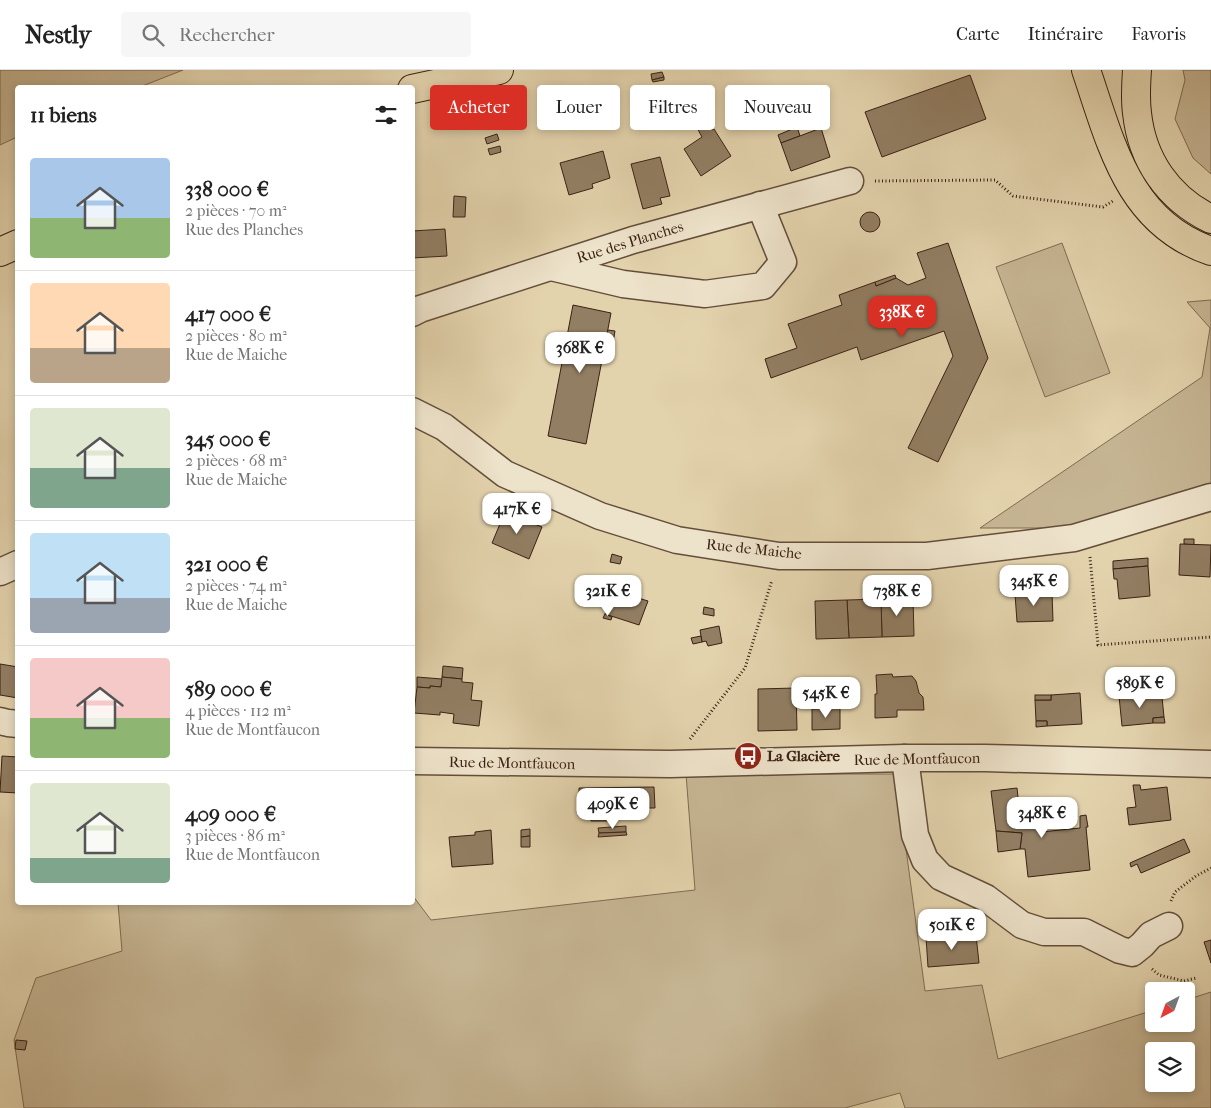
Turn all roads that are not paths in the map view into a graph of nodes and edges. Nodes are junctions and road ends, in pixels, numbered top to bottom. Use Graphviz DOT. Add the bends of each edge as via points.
graph roads {
  1 [pos="499,70"];
  2 [pos="1086,70"];
  3 [pos="1137,70"];
  4 [pos="415,88"];
  5 [pos="850,181"];
  6 [pos="760,205"];
  7 [pos="1211,218"];
  8 [pos="15,246"];
  9 [pos="1211,251"];
  10 [pos="15,252"];
  11 [pos="0,254"];
  12 [pos="550,267"];
  13 [pos="415,312"];
  14 [pos="415,412"];
  15 [pos="1211,497"];
  16 [pos="15,565"];
  17 [pos="0,572"];
  18 [pos="0,720"];
  19 [pos="15,724"];
  20 [pos="905,758"];
  21 [pos="415,762"];
  22 [pos="1211,764"];
  23 [pos="1169,926"];
  1 -- 4 [label="main road"];
  2 -- 9 [label="main road" via="1119,165 1134,191 1153,215 1176,234"];
  3 -- 7 [label="main road" via="1136,113 1149,159 1161,179 1179,198"];
  5 -- 6 [label="street, Rue des Planches"];
  6 -- 12 [label="street, Rue des Planches"];
  6 -- 12 [label="street" via="782,262 763,286 705,294 623,284"];
  8 -- 11 [label="main road"];
  10 -- 11 [label="street"];
  12 -- 13 [label="street, Rue des Planches"];
  14 -- 15 [label="street, Rue de Maiche" via="444,427 505,474 600,516 677,540 779,556 927,556 1074,538"];
  16 -- 17 [label="street"];
  18 -- 19 [label="street"];
  20 -- 21 [label="street, Rue de Montfaucon" via="670,764"];
  20 -- 22 [label="street, Rue de Montfaucon"];
  20 -- 23 [label="street" via="915,835 924,860 941,876 986,898 1022,925 1044,932 1084,932 1120,950 1132,952 1151,935"];
}
